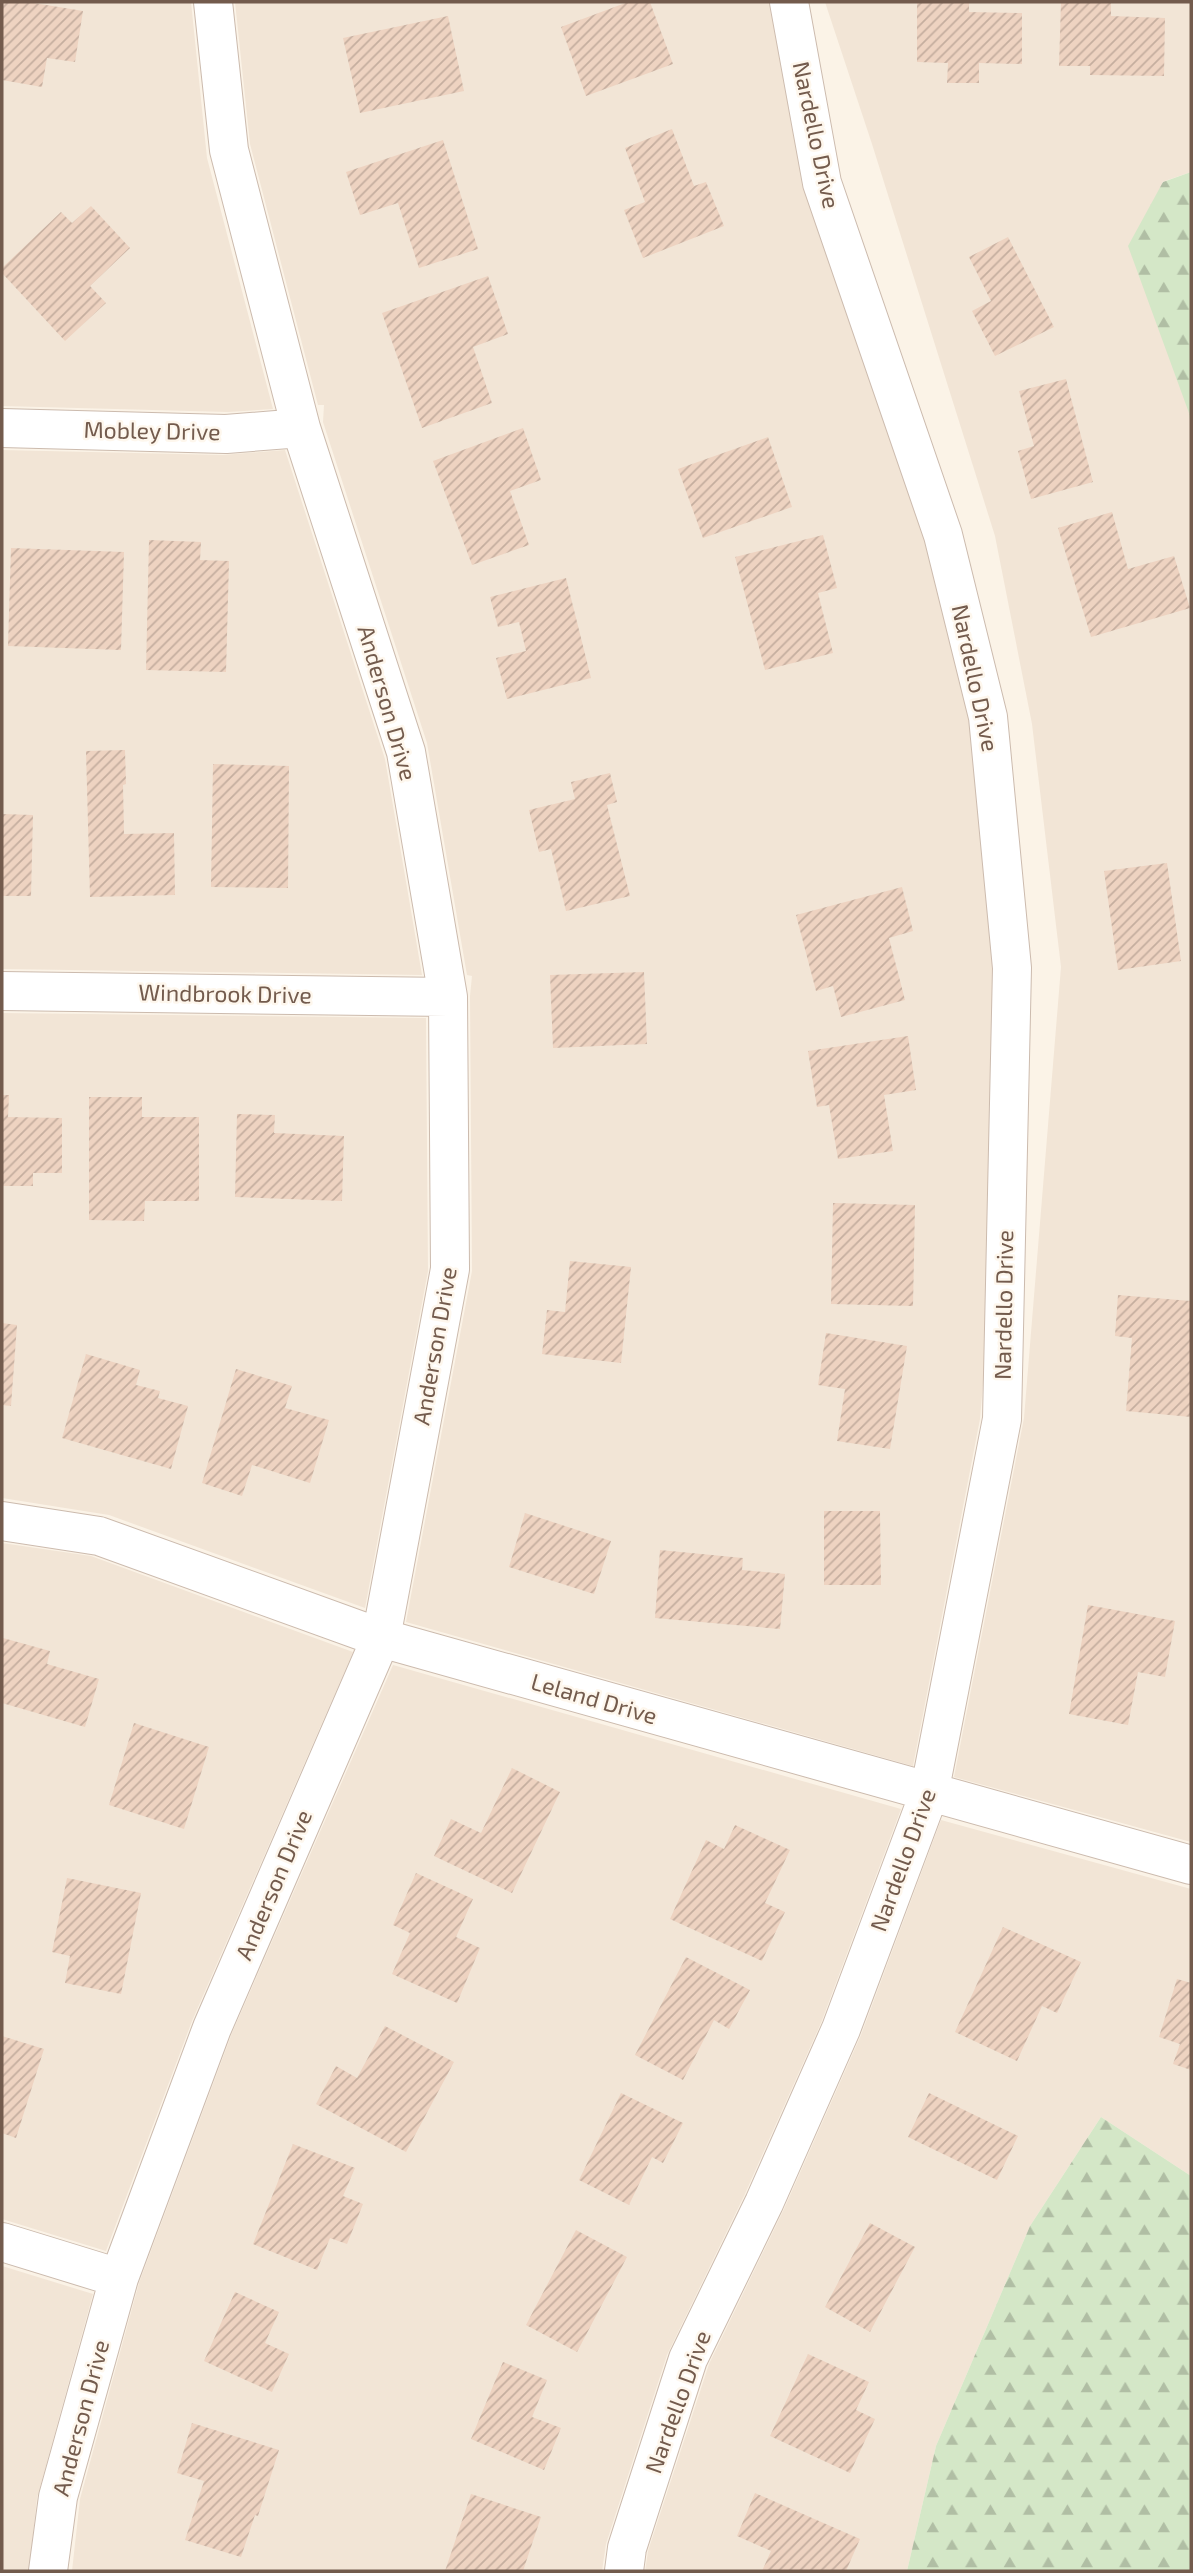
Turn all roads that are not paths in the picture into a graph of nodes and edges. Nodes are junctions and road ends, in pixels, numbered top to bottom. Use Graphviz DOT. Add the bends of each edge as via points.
graph roads {
  1 [pos="213,2"];
  2 [pos="789,2"];
  3 [pos="2,428"];
  4 [pos="301,428"];
  5 [pos="2,991"];
  6 [pos="448,997"];
  7 [pos="2,1521"];
  8 [pos="381,1638"];
  9 [pos="929,1794"];
  10 [pos="1191,1866"];
  11 [pos="2,2242"];
  12 [pos="119,2278"];
  13 [pos="48,2571"];
  14 [pos="624,2571"];
  1 -- 4 [label="street, Anderson Drive" via="229,150"];
  2 -- 9 [label="street, Nardello Drive" via="822,183 943,535 988,717 1012,968 1002,1419"];
  3 -- 4 [label="street, Mobley Drive" via="226,434"];
  4 -- 6 [label="street, Anderson Drive" via="406,752"];
  5 -- 6 [label="street, Windbrook Drive"];
  6 -- 8 [label="street, Anderson Drive" via="450,1269"];
  7 -- 8 [label="street, Leland Drive" via="99,1536"];
  8 -- 9 [label="street, Leland Drive"];
  8 -- 12 [label="street, Anderson Drive" via="212,2028"];
  9 -- 10 [label="street, Leland Drive"];
  9 -- 14 [label="street, Nardello Drive" via="841,2029 688,2360 627,2548"];
  11 -- 12 [label="street"];
  12 -- 13 [label="street, Anderson Drive" via="58,2497"];
}
